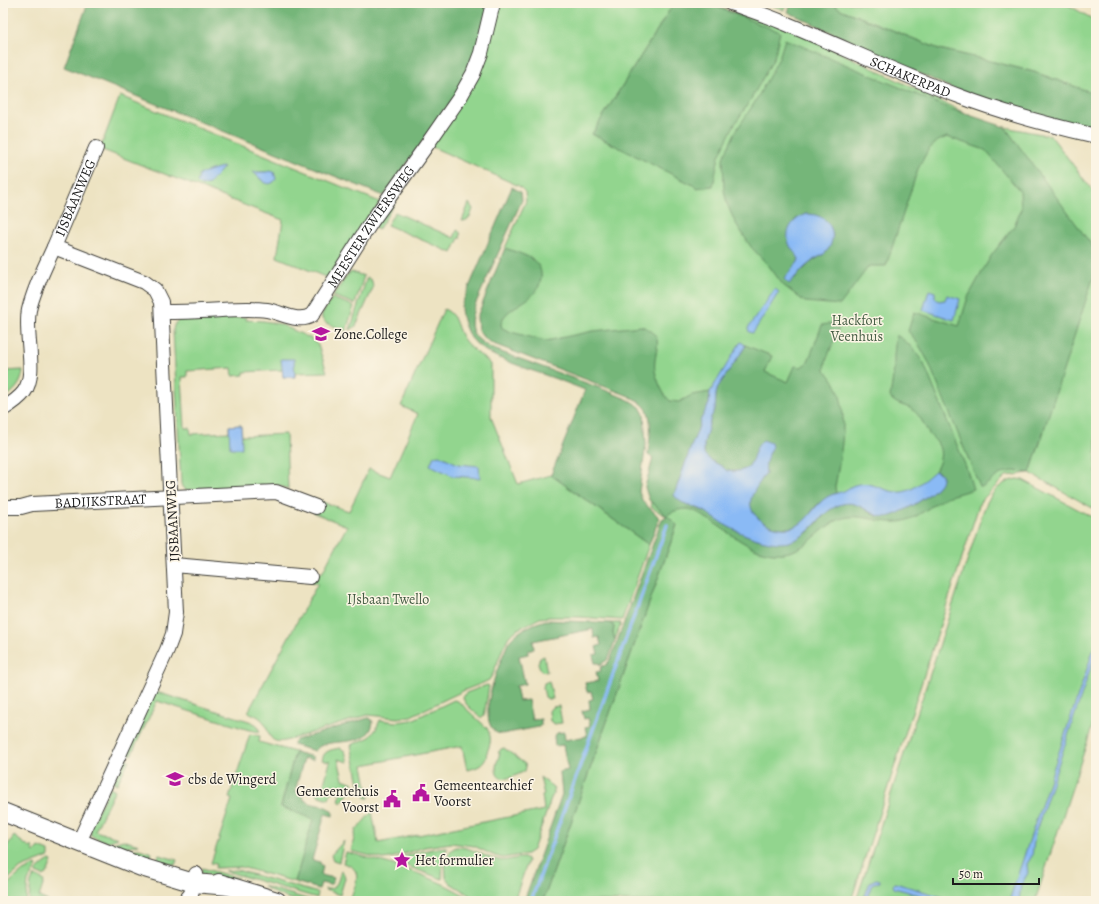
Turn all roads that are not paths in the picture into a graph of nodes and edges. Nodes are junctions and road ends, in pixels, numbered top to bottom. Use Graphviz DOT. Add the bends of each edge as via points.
graph roads {
  1 [pos="493,3"];
  2 [pos="730,3"];
  3 [pos="1096,136"];
  4 [pos="96,148"];
  5 [pos="54,247"];
  6 [pos="162,312"];
  7 [pos="3,409"];
  8 [pos="170,498"];
  9 [pos="316,507"];
  10 [pos="3,508"];
  11 [pos="174,565"];
  12 [pos="310,577"];
  13 [pos="3,812"];
  14 [pos="79,842"];
  15 [pos="195,878"];
  16 [pos="185,901"];
  17 [pos="277,901"];
  1 -- 6 [label="street, MEESTER ZWIERSWEG" via="481,53 460,97 372,221 312,315 293,317 253,308"];
  2 -- 3 [label="street, SCHAKERPAD" via="781,21 875,63 959,96 1030,120"];
  4 -- 5 [label="street, IJSBAANWEG"];
  5 -- 6 [label="street, IJSBAANWEG" via="144,282 155,290 161,302"];
  5 -- 7 [label="street, IJSBAANWEG" via="32,297 29,310 28,385 20,396"];
  6 -- 8 [label="street, IJSBAANWEG"];
  8 -- 9 [label="street, BADIJKSTRAAT" via="276,492"];
  8 -- 10 [label="street, BADIJKSTRAAT" via="32,504"];
  8 -- 11 [label="street, IJSBAANWEG"];
  11 -- 12 [label="street"];
  11 -- 14 [label="street, IJSBAANWEG" via="176,612 170,642"];
  13 -- 14 [label="main road"];
  14 -- 15 [label="main road" via="109,853 144,859"];
  15 -- 16 [label="street"];
  15 -- 17 [label="main road"];
}
